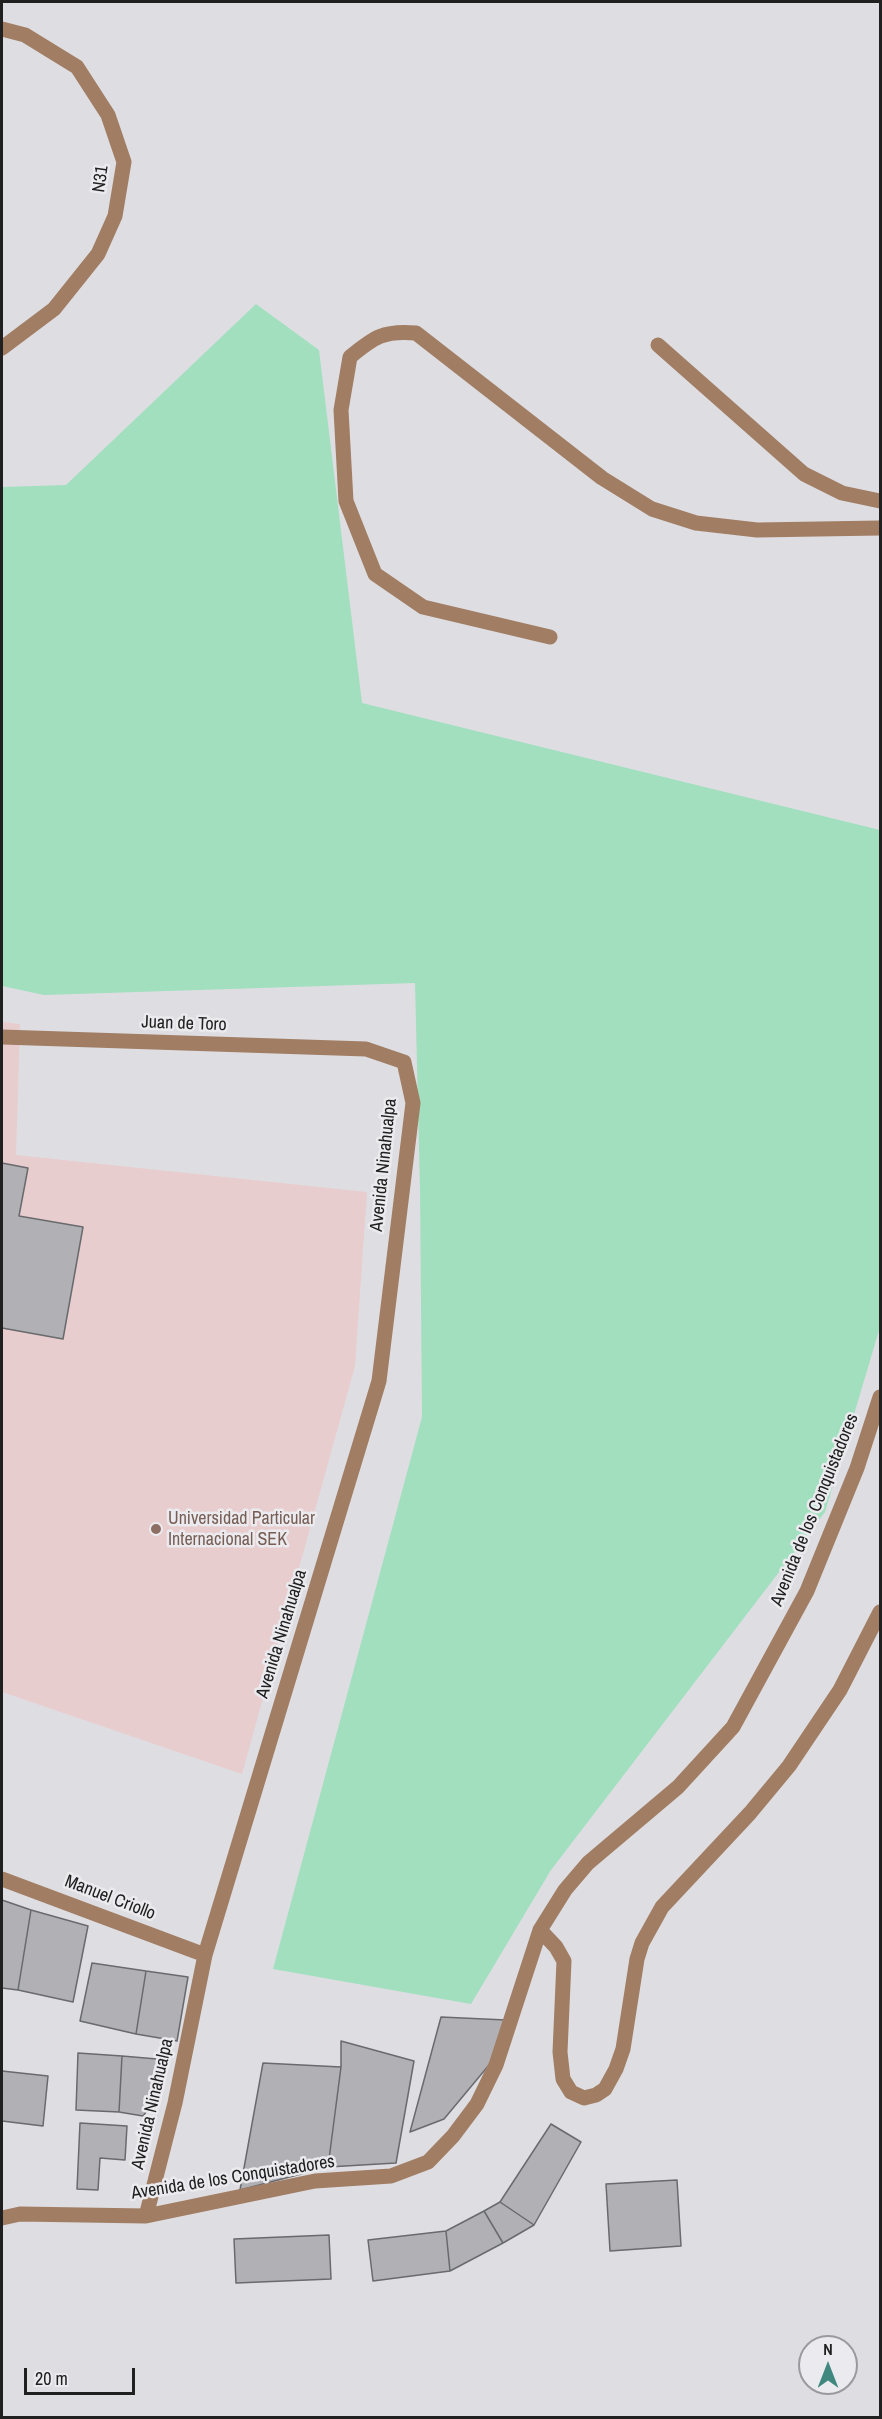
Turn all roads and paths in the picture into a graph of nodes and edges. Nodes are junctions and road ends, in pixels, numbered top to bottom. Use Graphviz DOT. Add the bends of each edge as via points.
graph roads {
  1 [pos="2,29"];
  2 [pos="658,345"];
  3 [pos="2,348"];
  4 [pos="880,501"];
  5 [pos="880,528"];
  6 [pos="550,637"];
  7 [pos="2,1038"];
  8 [pos="366,1049"];
  9 [pos="880,1397"];
  10 [pos="880,1612"];
  11 [pos="2,1879"];
  12 [pos="540,1930"];
  13 [pos="205,1954"];
  14 [pos="147,2216"];
  15 [pos="2,2218"];
  1 -- 3 [label="street, N31" via="25,35 77,67 108,115 124,162 115,216 98,254 54,309"];
  2 -- 4 [label="street" via="804,474 842,493"];
  5 -- 6 [label="street" via="757,530 696,523 652,509 602,478 416,333 394,331 371,340 350,357 341,410 346,501 375,574 423,607"];
  7 -- 8 [label="street, Juan de Toro"];
  8 -- 13 [label="street, Avenida Ninahualpa" via="404,1062 413,1103 379,1381"];
  9 -- 12 [label="street, Avenida de los Conquistadores" via="857,1468 807,1591 733,1727 678,1787 588,1863"];
  10 -- 12 [label="street" via="840,1690 789,1766 662,1907 637,1959 623,2049 616,2069 605,2089 596,2095 584,2098 571,2092 563,2079 560,2052 564,1961"];
  11 -- 13 [label="street, Manuel Criollo"];
  12 -- 14 [label="street, Avenida de los Conquistadores" via="496,2064 477,2104 428,2162 391,2176 315,2181"];
  13 -- 14 [label="street, Avenida Ninahualpa"];
  14 -- 15 [label="street, Avenida de los Conquistadores" via="20,2214"];
}
